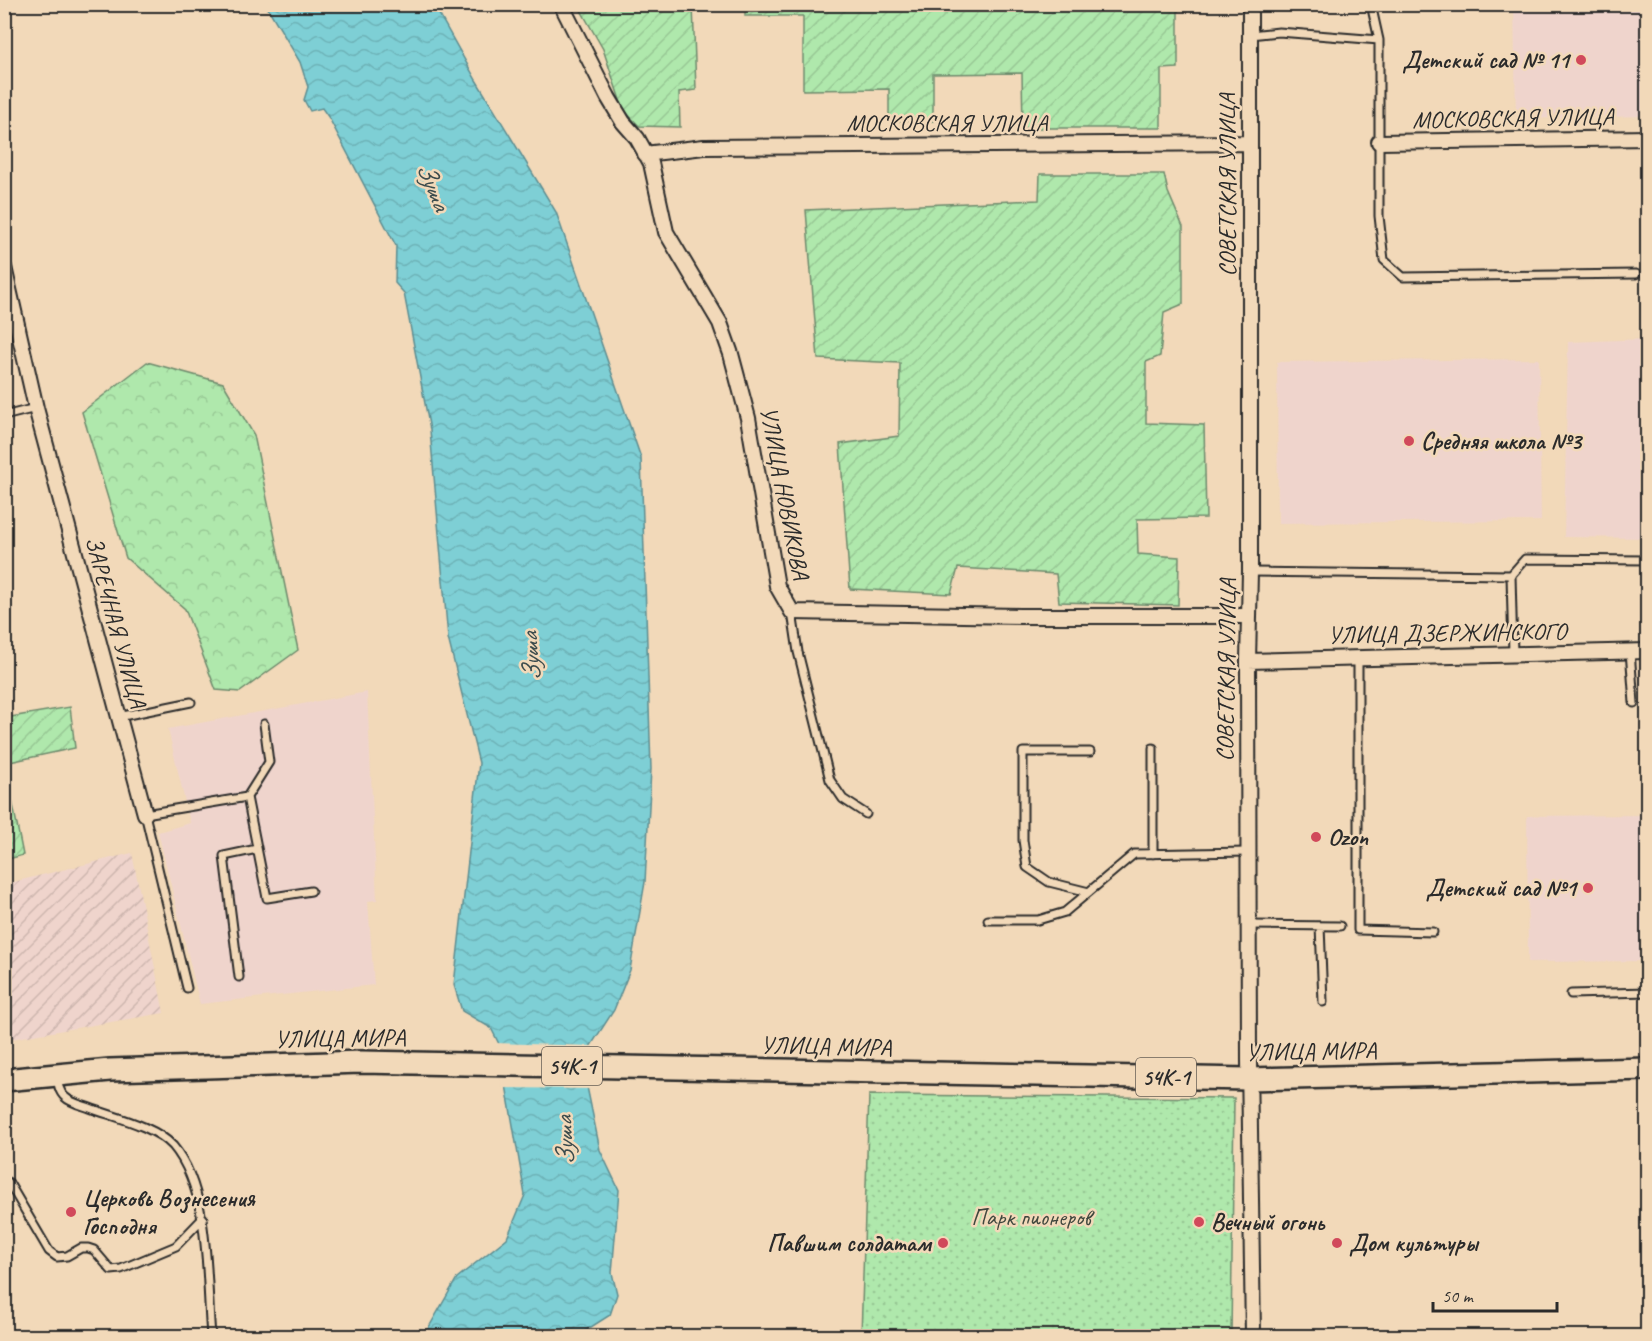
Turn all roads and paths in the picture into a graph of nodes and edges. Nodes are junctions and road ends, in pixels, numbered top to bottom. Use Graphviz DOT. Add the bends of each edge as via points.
graph roads {
  1 [pos="561,4"];
  2 [pos="1250,4"];
  3 [pos="1371,4"];
  4 [pos="1250,35"];
  5 [pos="1379,40"];
  6 [pos="1647,138"];
  7 [pos="1379,142"];
  8 [pos="1250,143"];
  9 [pos="645,154"];
  10 [pos="4,267"];
  11 [pos="1636,274"];
  12 [pos="36,408"];
  13 [pos="4,416"];
  14 [pos="1647,560"];
  15 [pos="1250,572"];
  16 [pos="1511,575"];
  17 [pos="792,612"];
  18 [pos="1248,616"];
  19 [pos="1630,651"];
  20 [pos="1647,651"];
  21 [pos="1513,654"];
  22 [pos="1358,658"];
  23 [pos="1248,661"];
  24 [pos="191,702"];
  25 [pos="1634,703"];
  26 [pos="118,717"];
  27 [pos="264,724"];
  28 [pos="1153,748"];
  29 [pos="1090,752"];
  30 [pos="247,797"];
  31 [pos="146,814"];
  32 [pos="866,814"];
  33 [pos="257,849"];
  34 [pos="1248,852"];
  35 [pos="1153,854"];
  36 [pos="311,891"];
  37 [pos="1089,892"];
  38 [pos="988,920"];
  39 [pos="1248,925"];
  40 [pos="1320,926"];
  41 [pos="1340,926"];
  42 [pos="1433,932"];
  43 [pos="239,977"];
  44 [pos="187,988"];
  45 [pos="1647,992"];
  46 [pos="1571,994"];
  47 [pos="1323,1002"];
  48 [pos="1647,1069"];
  49 [pos="57,1074"];
  50 [pos="1250,1079"];
  51 [pos="4,1080"];
  52 [pos="4,1179"];
  53 [pos="202,1218"];
  54 [pos="211,1336"];
  55 [pos="1253,1336"];
  1 -- 9 [label="street, УЛИЦА НОВИКОВА" via="608,98"];
  2 -- 4 [label="street, СОВЕТСКАЯ УЛИЦА"];
  3 -- 5 [label="lane"];
  4 -- 5 [label="lane" via="1280,32"];
  4 -- 8 [label="street, СОВЕТСКАЯ УЛИЦА"];
  5 -- 7 [label="lane"];
  6 -- 7 [label="street, МОСКОВСКАЯ УЛИЦА"];
  7 -- 11 [label="lane" via="1379,216 1384,260 1403,277"];
  8 -- 9 [label="street, МОСКОВСКАЯ УЛИЦА" via="704,147"];
  8 -- 15 [label="street, СОВЕТСКАЯ УЛИЦА"];
  9 -- 17 [label="street, УЛИЦА НОВИКОВА" via="651,163 666,232 720,323 731,354 748,418 777,586"];
  10 -- 12 [label="street, ЗАРЕЧНАЯ УЛИЦА"];
  12 -- 13 [label="lane"];
  12 -- 26 [label="street, ЗАРЕЧНАЯ УЛИЦА"];
  14 -- 16 [label="lane" via="1525,559"];
  15 -- 16 [label="lane"];
  15 -- 18 [label="street, СОВЕТСКАЯ УЛИЦА"];
  16 -- 21 [label="lane"];
  17 -- 18 [label="street, УЛИЦА НОВИКОВА"];
  17 -- 32 [label="lane" via="830,780 843,799"];
  18 -- 23 [label="street, СОВЕТСКАЯ УЛИЦА"];
  19 -- 20 [label="street, УЛИЦА ДЗЕРЖИНСКОГО"];
  19 -- 21 [label="street, УЛИЦА ДЗЕРЖИНСКОГО"];
  19 -- 25 [label="lane"];
  21 -- 22 [label="street, УЛИЦА ДЗЕРЖИНСКОГО"];
  22 -- 23 [label="street, УЛИЦА ДЗЕРЖИНСКОГО"];
  22 -- 42 [label="lane" via="1358,930"];
  23 -- 34 [label="street, СОВЕТСКАЯ УЛИЦА"];
  24 -- 26 [label="lane"];
  26 -- 31 [label="street, ЗАРЕЧНАЯ УЛИЦА"];
  27 -- 30 [label="lane" via="269,762"];
  28 -- 35 [label="lane"];
  29 -- 37 [label="lane" via="1023,752 1023,840 1027,867 1049,882"];
  30 -- 31 [label="lane"];
  30 -- 33 [label="lane"];
  31 -- 44 [label="lane, ЗАРЕЧНАЯ УЛИЦА"];
  33 -- 36 [label="lane" via="267,898"];
  33 -- 43 [label="lane" via="224,856"];
  34 -- 35 [label="lane"];
  34 -- 39 [label="street, СОВЕТСКАЯ УЛИЦА"];
  35 -- 37 [label="lane" via="1134,854"];
  37 -- 38 [label="lane" via="1065,912 1038,920"];
  39 -- 40 [label="lane"];
  39 -- 50 [label="street, СОВЕТСКАЯ УЛИЦА"];
  40 -- 41 [label="lane"];
  40 -- 47 [label="lane"];
  45 -- 46 [label="lane"];
  48 -- 50 [label="main road, УЛИЦА МИРА / 54К-1"];
  49 -- 50 [label="main road, УЛИЦА МИРА / 54К-1" via="361,1062"];
  49 -- 51 [label="main road, УЛИЦА МИРА / 54К-1"];
  49 -- 53 [label="lane" via="63,1096 144,1128 170,1143 190,1174"];
  50 -- 55 [label="street, СОВЕТСКАЯ УЛИЦА"];
  52 -- 53 [label="lane" via="49,1251 57,1257 88,1248 111,1270 176,1246"];
  53 -- 54 [label="lane"];
}
